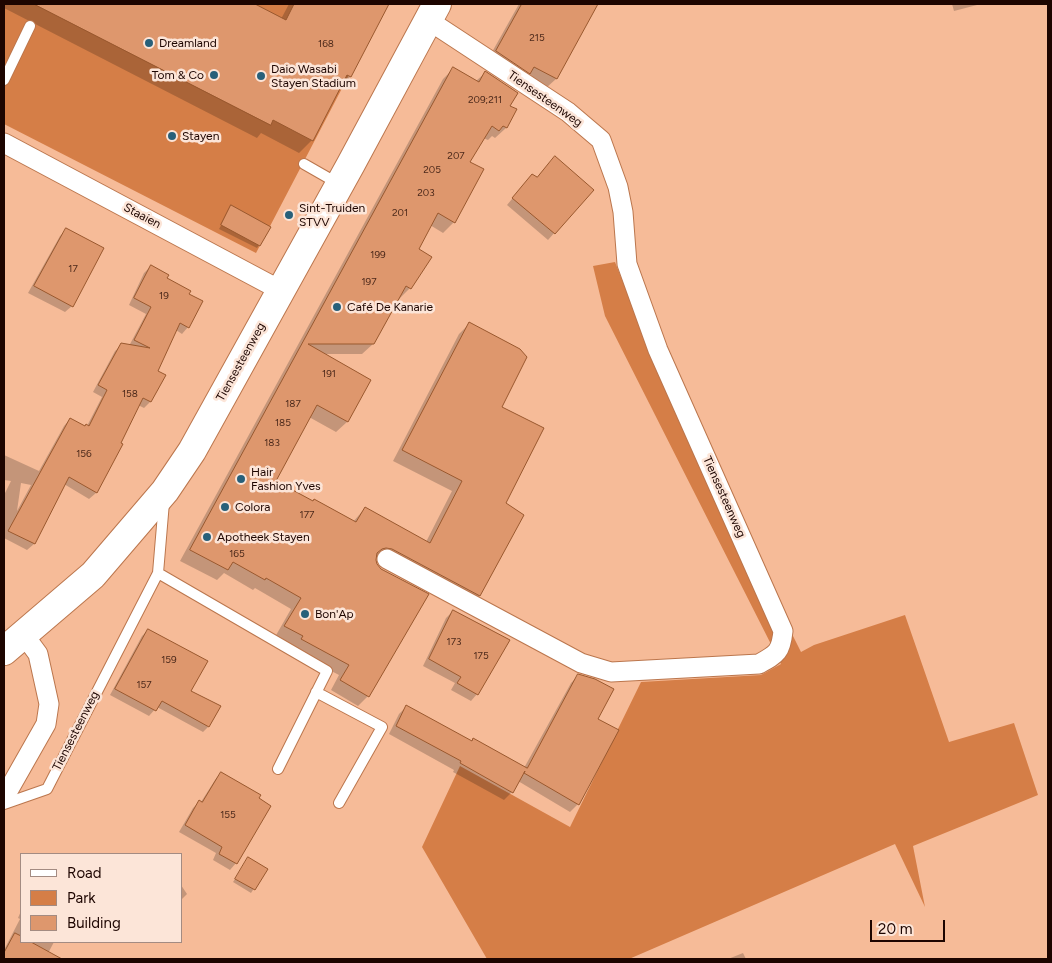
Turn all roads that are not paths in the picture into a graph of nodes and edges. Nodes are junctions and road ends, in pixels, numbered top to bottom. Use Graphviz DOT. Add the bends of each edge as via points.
graph roads {
  1 [pos="432,12"];
  2 [pos="30,26"];
  3 [pos="4,80"];
  4 [pos="4,142"];
  5 [pos="304,164"];
  6 [pos="340,184"];
  7 [pos="280,290"];
  8 [pos="165,491"];
  9 [pos="386,559"];
  10 [pos="158,572"];
  11 [pos="14,643"];
  12 [pos="316,692"];
  13 [pos="278,768"];
  14 [pos="4,798"];
  15 [pos="339,803"];
  16 [pos="4,804"];
  1 -- 6 [label="main road, Tiensesteenweg"];
  1 -- 9 [label="street, Tiensesteenweg" via="601,140 618,187 627,264 658,350 783,630 782,645 776,655 759,664 612,672 580,663"];
  2 -- 3 [label="lane"];
  4 -- 7 [label="street, Staaien"];
  5 -- 6 [label="lane"];
  6 -- 7 [label="main road, Tiensesteenweg"];
  7 -- 8 [label="main road, Tiensesteenweg" via="192,451"];
  8 -- 10 [label="lane, Tiensesteenweg"];
  8 -- 11 [label="main road, Tiensesteenweg" via="93,575"];
  10 -- 12 [label="lane" via="327,671"];
  10 -- 16 [label="lane, Tiensesteenweg" via="47,789"];
  11 -- 14 [label="street, Tiensesteenweg" via="38,654 49,704 46,724"];
  12 -- 13 [label="lane"];
  12 -- 15 [label="lane" via="382,727"];
}
